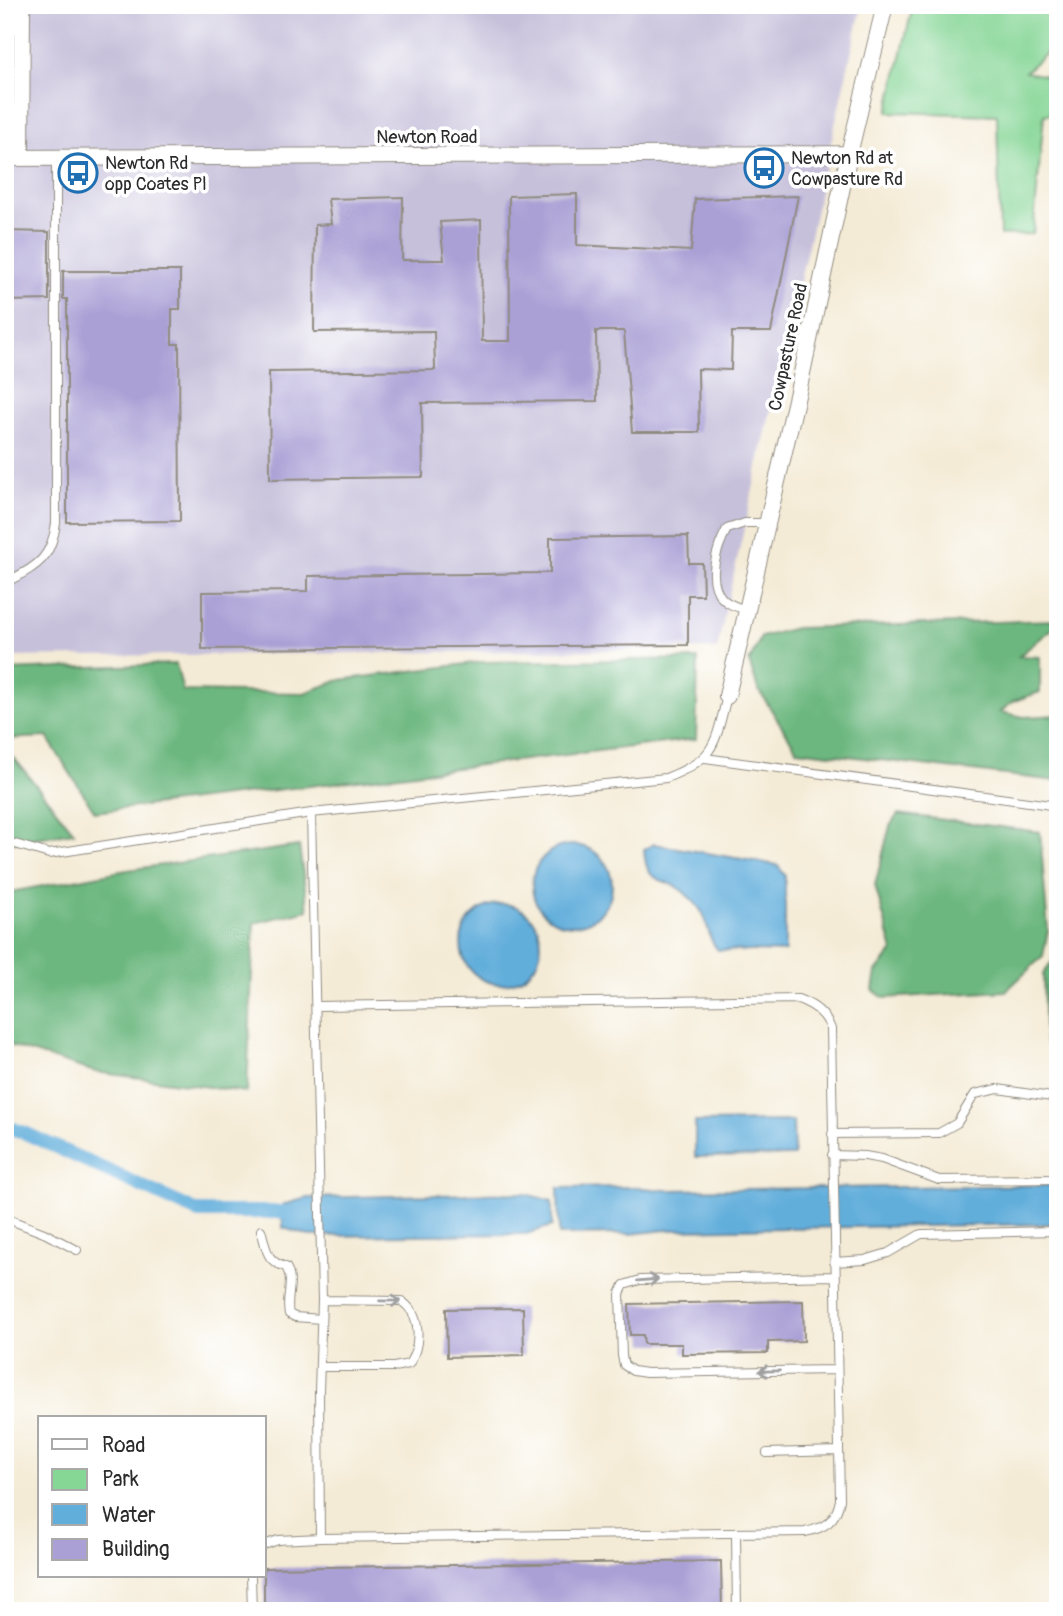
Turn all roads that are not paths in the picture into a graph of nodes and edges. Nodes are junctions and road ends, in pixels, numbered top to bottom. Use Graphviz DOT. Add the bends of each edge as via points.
graph roads {
  1 [pos="22,5"];
  2 [pos="885,5"];
  3 [pos="849,154"];
  4 [pos="13,158"];
  5 [pos="56,158"];
  6 [pos="767,523"];
  7 [pos="5,583"];
  8 [pos="747,610"];
  9 [pos="727,696"];
  10 [pos="705,758"];
  11 [pos="1058,806"];
  12 [pos="312,813"];
  13 [pos="5,841"];
  14 [pos="317,1006"];
  15 [pos="1058,1098"];
  16 [pos="832,1134"];
  17 [pos="832,1155"];
  18 [pos="1058,1179"];
  19 [pos="5,1218"];
  20 [pos="261,1230"];
  21 [pos="1058,1231"];
  22 [pos="77,1250"];
  23 [pos="834,1262"];
  24 [pos="834,1276"];
  25 [pos="322,1300"];
  26 [pos="321,1319"];
  27 [pos="321,1367"];
  28 [pos="837,1370"];
  29 [pos="839,1451"];
  30 [pos="767,1453"];
  31 [pos="736,1534"];
  32 [pos="320,1538"];
  33 [pos="266,1544"];
  34 [pos="251,1578"];
  35 [pos="252,1611"];
  36 [pos="737,1611"];
  1 -- 4 [label="street"];
  2 -- 3 [label="street, Cowpasture Road"];
  3 -- 5 [label="street, Newton Road"];
  3 -- 6 [label="street, Cowpasture Road"];
  4 -- 5 [label="street, Newton Road"];
  5 -- 7 [label="lane" via="56,523 50,550 29,570"];
  6 -- 8 [label="street, Cowpasture Road"];
  6 -- 8 [label="lane" via="727,529 717,547 715,580 720,597"];
  8 -- 9 [label="street, Cowpasture Road"];
  9 -- 10 [label="lane"];
  10 -- 11 [label="lane"];
  10 -- 12 [label="lane" via="666,778"];
  12 -- 13 [label="lane" via="49,854"];
  12 -- 14 [label="lane"];
  14 -- 16 [label="lane" via="798,999 819,1010 831,1029"];
  14 -- 25 [label="lane"];
  15 -- 16 [label="lane" via="998,1089 975,1094 957,1123 939,1133"];
  16 -- 17 [label="lane"];
  17 -- 18 [label="lane" via="882,1159 939,1181"];
  17 -- 23 [label="lane"];
  19 -- 22 [label="lane"];
  20 -- 26 [label="lane" via="269,1257 286,1266 291,1276 289,1314"];
  21 -- 23 [label="lane" via="921,1234 888,1253"];
  23 -- 24 [label="lane"];
  24 -- 28 [label="lane"];
  28 -- 24 [label="lane, one-way" via="633,1371 624,1365 622,1356 620,1294 624,1285 640,1280"];
  25 -- 26 [label="lane"];
  25 -- 27 [label="lane, one-way" via="401,1301 411,1307 417,1333 416,1352 409,1364"];
  26 -- 27 [label="lane"];
  27 -- 32 [label="lane"];
  28 -- 29 [label="lane"];
  29 -- 30 [label="lane"];
  29 -- 31 [label="lane" via="840,1500 827,1525 805,1532"];
  31 -- 32 [label="lane"];
  31 -- 36 [label="lane"];
  32 -- 33 [label="lane"];
  34 -- 35 [label="lane"];
}
